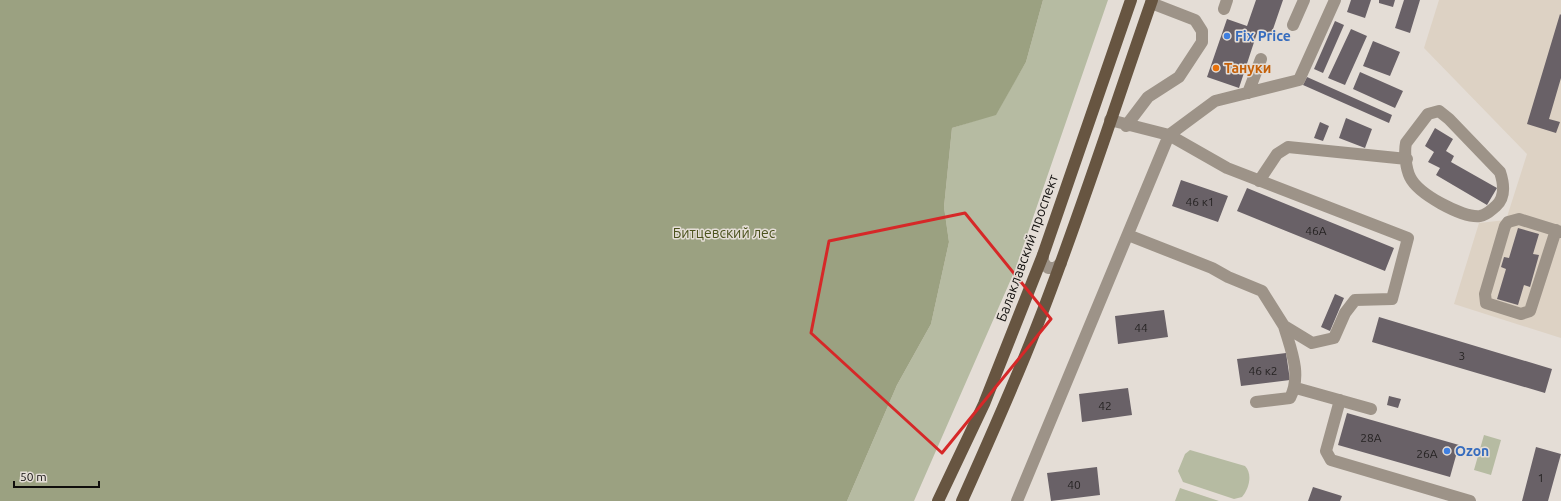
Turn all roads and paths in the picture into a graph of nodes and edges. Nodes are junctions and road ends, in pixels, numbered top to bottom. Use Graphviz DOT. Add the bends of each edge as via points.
graph roads {
  1 [pos="1131,0"];
  2 [pos="1304,0"];
  3 [pos="1335,0"];
  4 [pos="1152,1"];
  5 [pos="1293,25"];
  6 [pos="1261,59"];
  7 [pos="1248,93"];
  8 [pos="1110,120"];
  9 [pos="1126,126"];
  10 [pos="1169,135"];
  11 [pos="1407,159"];
  12 [pos="1260,181"];
  13 [pos="1491,211"];
  14 [pos="1519,219"];
  15 [pos="1558,231"];
  16 [pos="1128,235"];
  17 [pos="1043,255"];
  18 [pos="1061,262"];
  19 [pos="1284,326"];
  20 [pos="1296,388"];
  21 [pos="1340,400"];
  22 [pos="1256,402"];
  23 [pos="1371,409"];
  24 [pos="938,501"];
  25 [pos="962,501"];
  26 [pos="1017,501"];
  27 [pos="1470,501"];
  1 -- 17 [label="main road, Балаклавский проспект"];
  2 -- 5 [label="street"];
  3 -- 7 [label="street" via="1299,80"];
  4 -- 8 [label="main road"];
  4 -- 9 [label="street" via="1195,20 1202,31 1202,42 1179,77 1148,97"];
  6 -- 7 [label="street"];
  7 -- 10 [label="street" via="1216,101"];
  8 -- 9 [label="street"];
  8 -- 18 [label="main road"];
  9 -- 10 [label="street"];
  10 -- 12 [label="street" via="1227,168"];
  10 -- 16 [label="street"];
  11 -- 12 [label="street" via="1288,147 1276,154"];
  11 -- 13 [label="street" via="1410,177 1428,196 1470,215 1480,216"];
  11 -- 13 [label="street" via="1405,147 1408,139 1428,114 1439,112 1449,119 1500,172 1503,192 1500,202"];
  12 -- 19 [label="street" via="1408,238 1392,299 1355,300 1345,313 1334,338 1312,343"];
  13 -- 14 [label="street"];
  14 -- 15 [label="street"];
  14 -- 15 [label="street" via="1508,222 1505,226 1485,294 1484,300 1491,305 1521,314 1530,311"];
  16 -- 19 [label="street" via="1262,291"];
  16 -- 26 [label="street"];
  17 -- 18 [label="street" via="1043,262 1048,268 1055,268"];
  17 -- 24 [label="main road, Балаклавский проспект" via="984,404"];
  18 -- 25 [label="main road" via="997,423"];
  19 -- 20 [label="street" via="1295,362"];
  20 -- 21 [label="street"];
  20 -- 22 [label="street" via="1290,398"];
  21 -- 23 [label="street"];
  21 -- 27 [label="street" via="1326,452 1331,460"];
}
